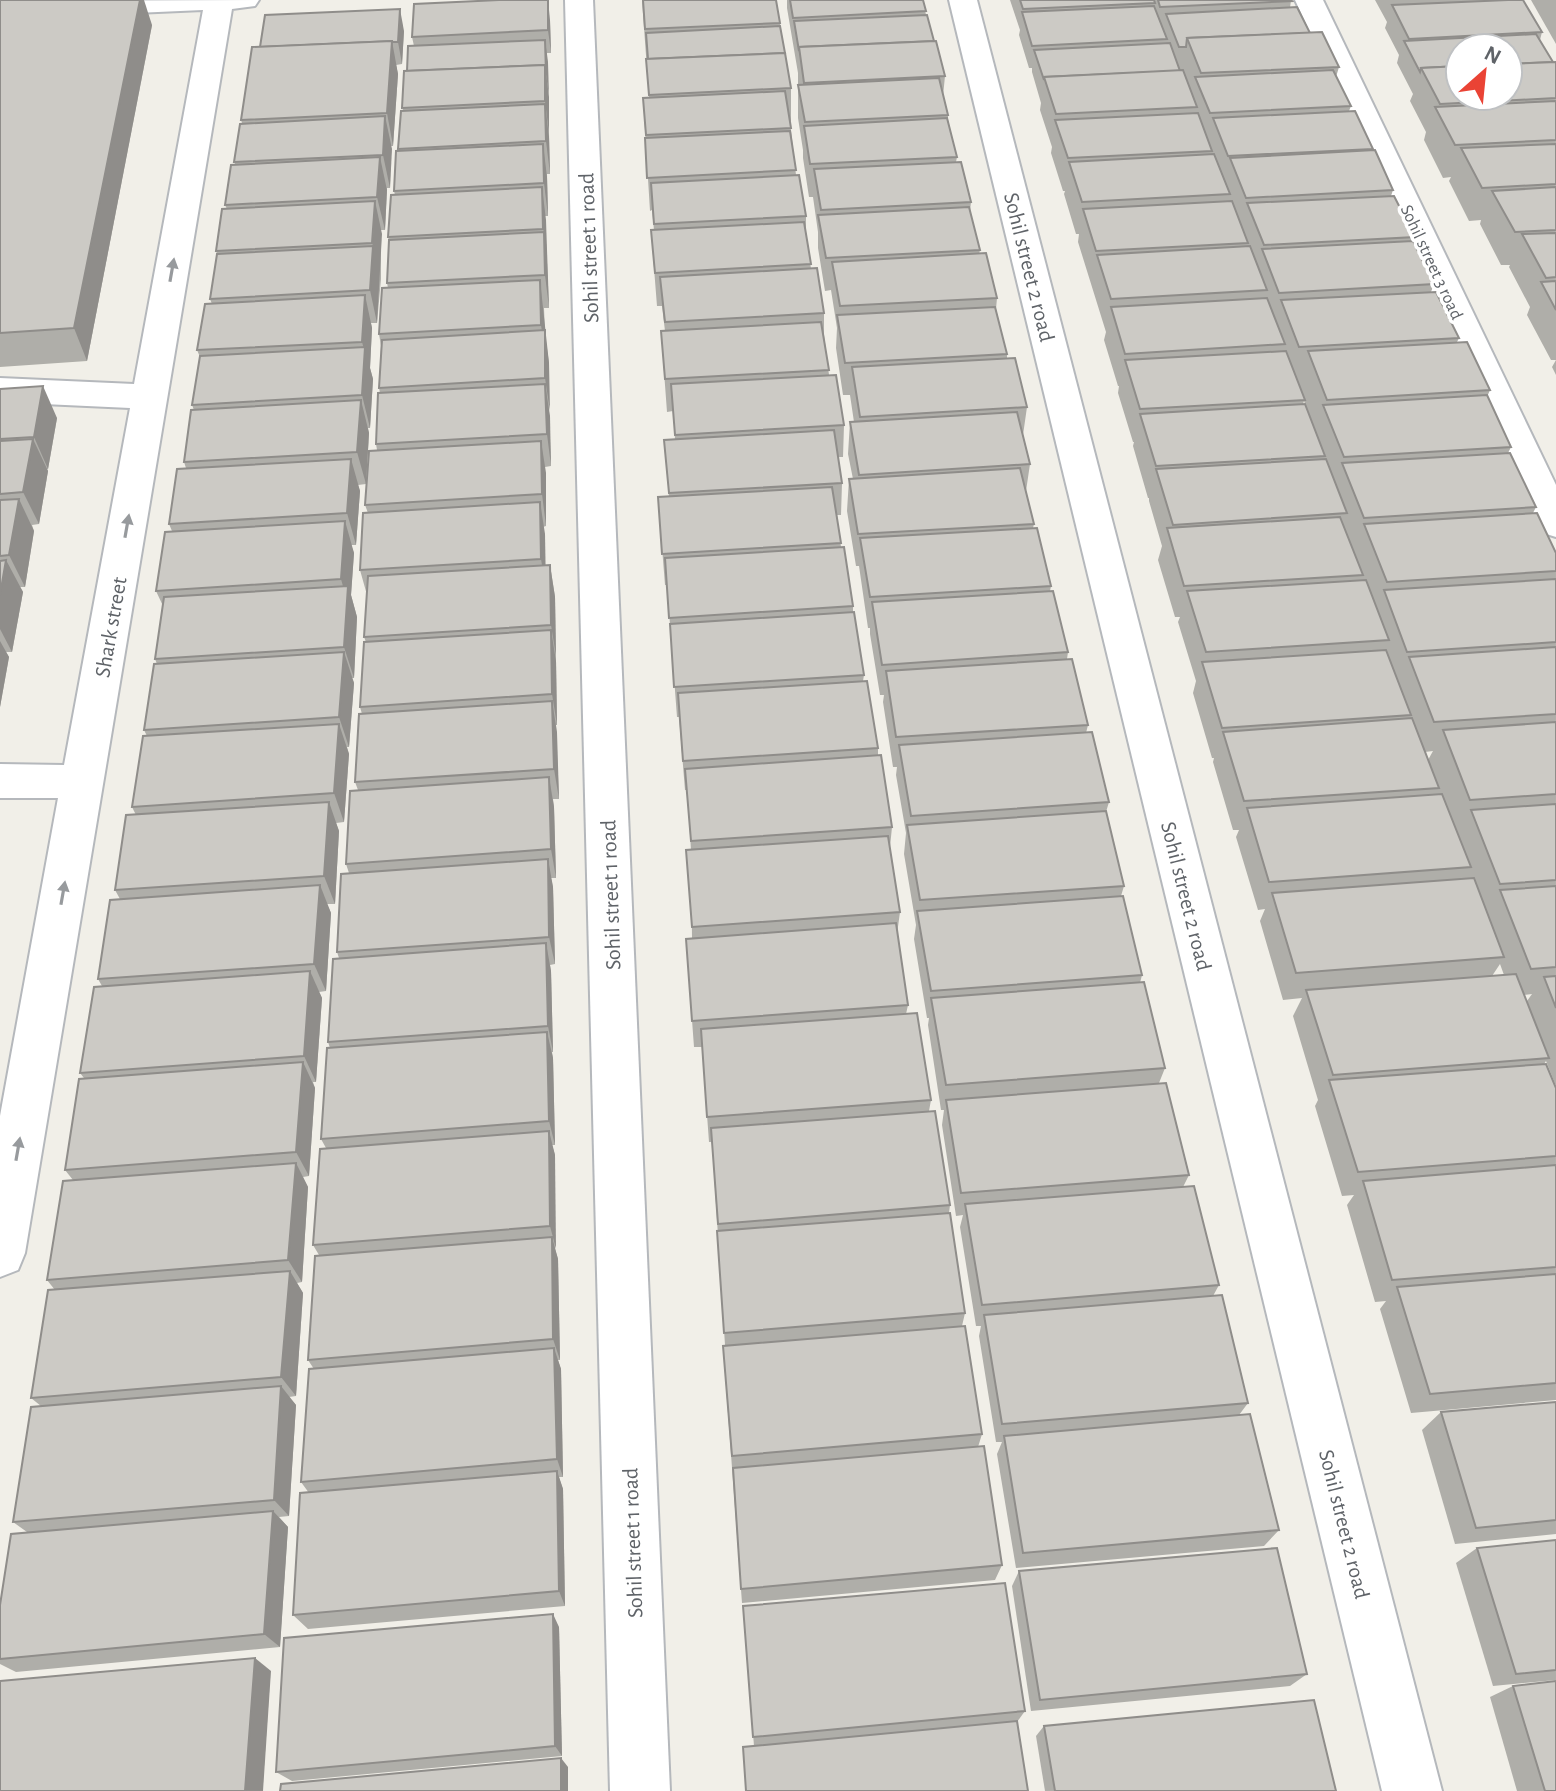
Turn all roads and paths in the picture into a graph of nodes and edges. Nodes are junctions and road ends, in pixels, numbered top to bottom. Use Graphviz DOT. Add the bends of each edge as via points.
graph roads {
  1 [pos="219,0"];
  2 [pos="245,0"];
  3 [pos="579,0"];
  4 [pos="963,0"];
  5 [pos="1309,0"];
  6 [pos="0,10"];
  7 [pos="0,390"];
  8 [pos="150,397"];
  9 [pos="1556,524"];
  10 [pos="0,781"];
  11 [pos="83,782"];
  12 [pos="0,1253"];
  13 [pos="640,1791"];
  14 [pos="1412,1791"];
  1 -- 2 [label="street"];
  1 -- 6 [label="street"];
  8 -- 1 [label="street, Shark street, one-way"];
  3 -- 13 [label="street, Sohil street 1 road"];
  4 -- 14 [label="street, Sohil street 2 road"];
  5 -- 9 [label="street, Sohil street 3 road"];
  7 -- 8 [label="street"];
  11 -- 8 [label="street, Shark street, one-way"];
  10 -- 11 [label="street"];
  12 -- 11 [label="street, Shark street, one-way"];
}
